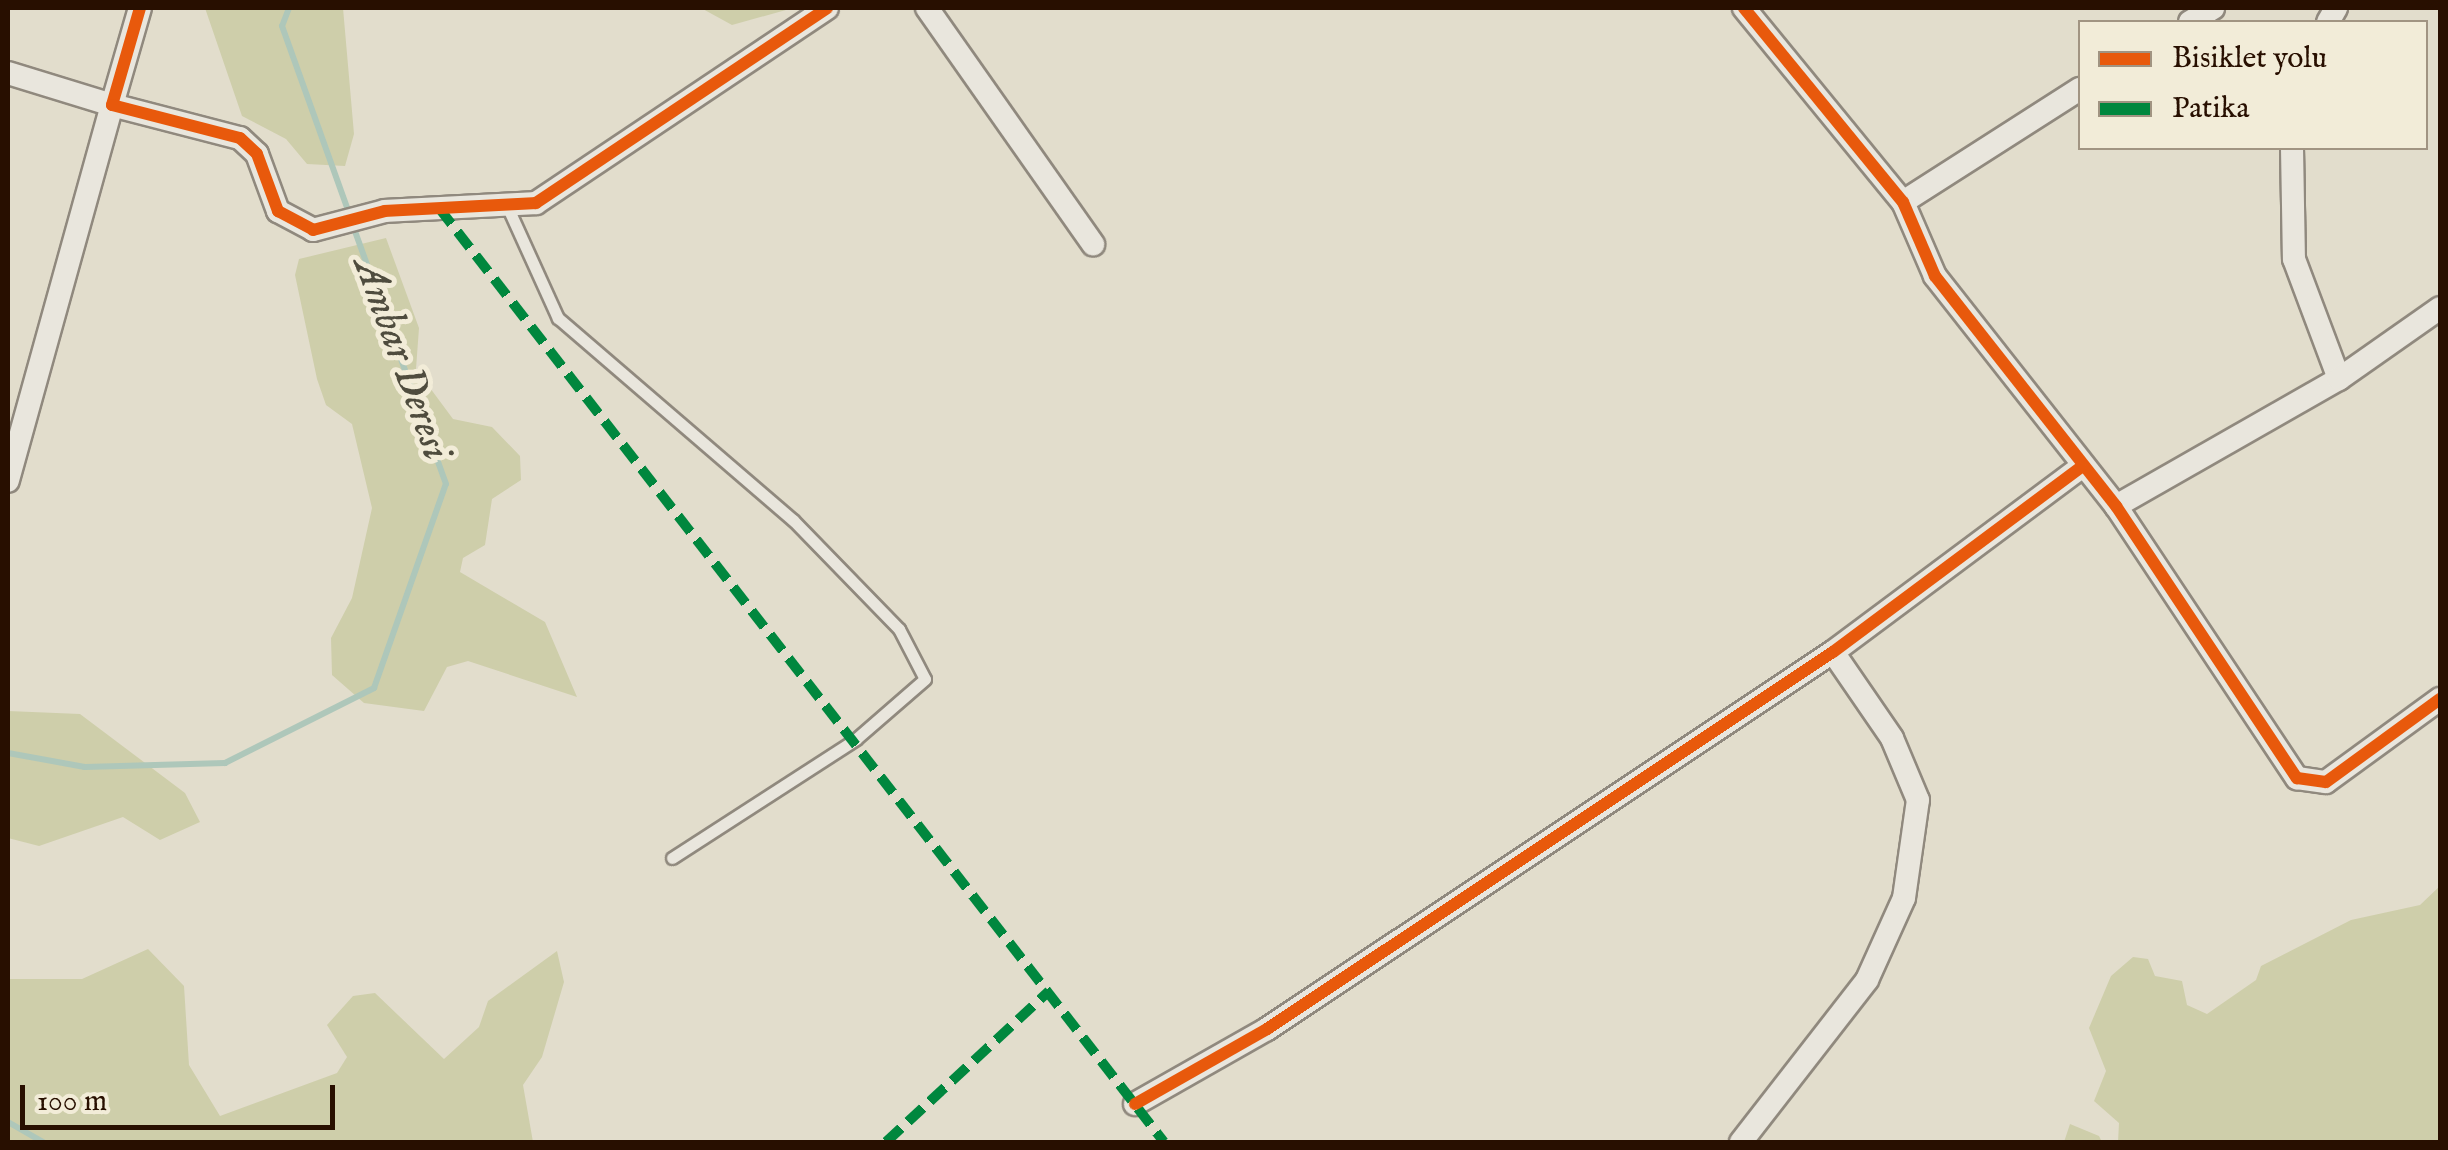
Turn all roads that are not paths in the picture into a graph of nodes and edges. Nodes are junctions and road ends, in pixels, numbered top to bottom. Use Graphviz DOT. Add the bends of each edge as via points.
graph roads {
  1 [pos="140,8"];
  2 [pos="828,8"];
  3 [pos="927,8"];
  4 [pos="1744,8"];
  5 [pos="8,73"];
  6 [pos="2078,91"];
  7 [pos="112,105"];
  8 [pos="2292,150"];
  9 [pos="1903,202"];
  10 [pos="508,208"];
  11 [pos="1093,244"];
  12 [pos="2440,308"];
  13 [pos="2340,378"];
  14 [pos="9,450"];
  15 [pos="2080,468"];
  16 [pos="8,480"];
  17 [pos="2116,506"];
  18 [pos="1833,652"];
  19 [pos="2440,698"];
  20 [pos="672,858"];
  21 [pos="1135,1104"];
  22 [pos="1741,1142"];
  1 -- 7 [label="street"];
  2 -- 10 [label="street" via="563,190"];
  3 -- 11 [label="street"];
  4 -- 9 [label="street"];
  5 -- 7 [label="street"];
  6 -- 9 [label="street"];
  7 -- 10 [label="street" via="240,138 292,224"];
  7 -- 14 [label="street"];
  8 -- 13 [label="street" via="2294,260"];
  9 -- 15 [label="street" via="1935,276"];
  10 -- 20 [label="lane" via="558,318 794,520 899,630 925,679 856,738"];
  12 -- 13 [label="street"];
  13 -- 17 [label="street"];
  14 -- 16 [label="street"];
  15 -- 17 [label="street"];
  15 -- 18 [label="street"];
  17 -- 19 [label="street" via="2298,778 2326,782"];
  18 -- 21 [label="street" via="1283,1018"];
  18 -- 22 [label="street" via="1892,738 1918,800 1904,898 1867,980"];
}
